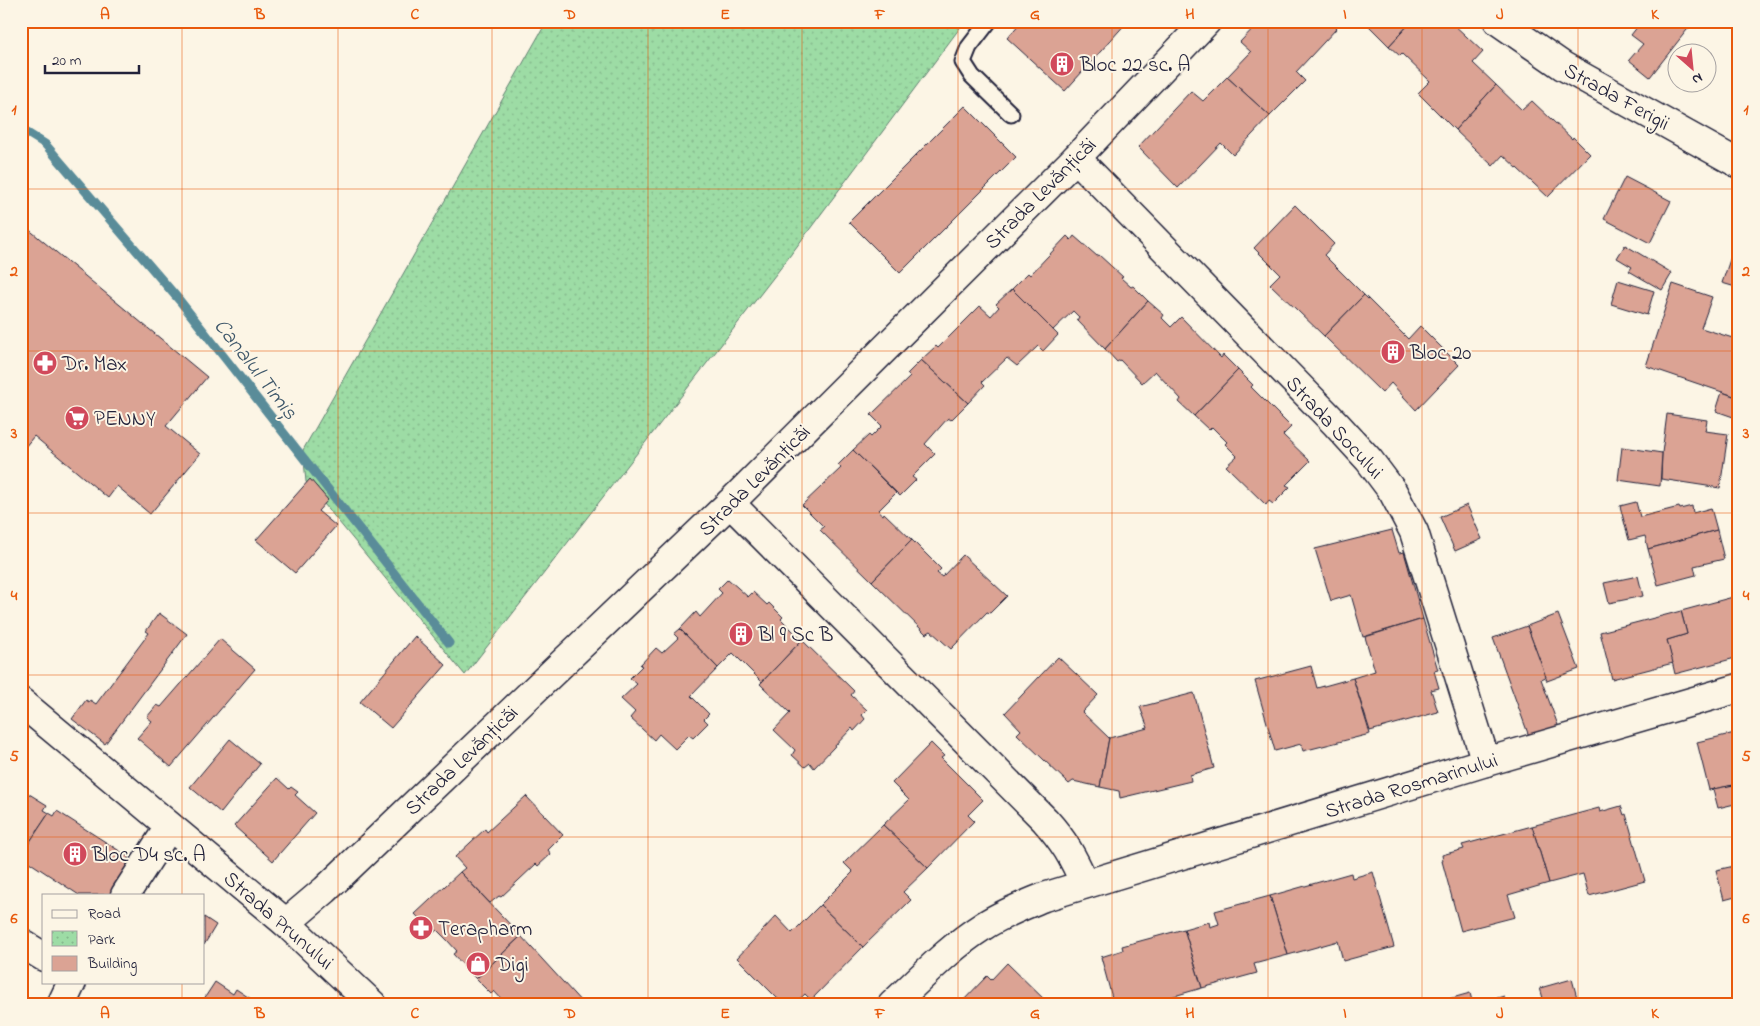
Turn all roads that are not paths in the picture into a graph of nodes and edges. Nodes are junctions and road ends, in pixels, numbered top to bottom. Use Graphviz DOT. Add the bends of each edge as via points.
graph roads {
  1 [pos="989,21"];
  2 [pos="1207,21"];
  3 [pos="1498,21"];
  4 [pos="1011,114"];
  5 [pos="1076,158"];
  6 [pos="1739,164"];
  7 [pos="730,503"];
  8 [pos="1739,688"];
  9 [pos="21,702"];
  10 [pos="1486,762"];
  11 [pos="169,827"];
  12 [pos="1085,884"];
  13 [pos="125,894"];
  14 [pos="286,924"];
  15 [pos="21,944"];
  16 [pos="42,956"];
  17 [pos="71,984"];
  18 [pos="61,1005"];
  19 [pos="373,1005"];
  20 [pos="892,1005"];
  1 -- 4 [label="lane" via="969,47 963,62 972,76"];
  2 -- 5 [label="street, Strada Levănțicăi"];
  3 -- 6 [label="street, Strada Ferigii" via="1563,66"];
  5 -- 7 [label="street, Strada Levănțicăi"];
  5 -- 10 [label="street, Strada Socului" via="1336,424 1393,492 1414,532"];
  7 -- 12 [label="street" via="1060,837"];
  7 -- 14 [label="street, Strada Levănțicăi"];
  8 -- 10 [label="street, Strada Rosmarinului"];
  9 -- 11 [label="street, Strada Prunului"];
  10 -- 12 [label="street, Strada Rosmarinului"];
  11 -- 13 [label="street"];
  11 -- 14 [label="street, Strada Prunului"];
  12 -- 20 [label="street, Strada Rosmarinului" via="1010,911 981,927"];
  14 -- 19 [label="street, Strada Prunului"];
  15 -- 16 [label="street"];
  17 -- 18 [label="street"];
}
